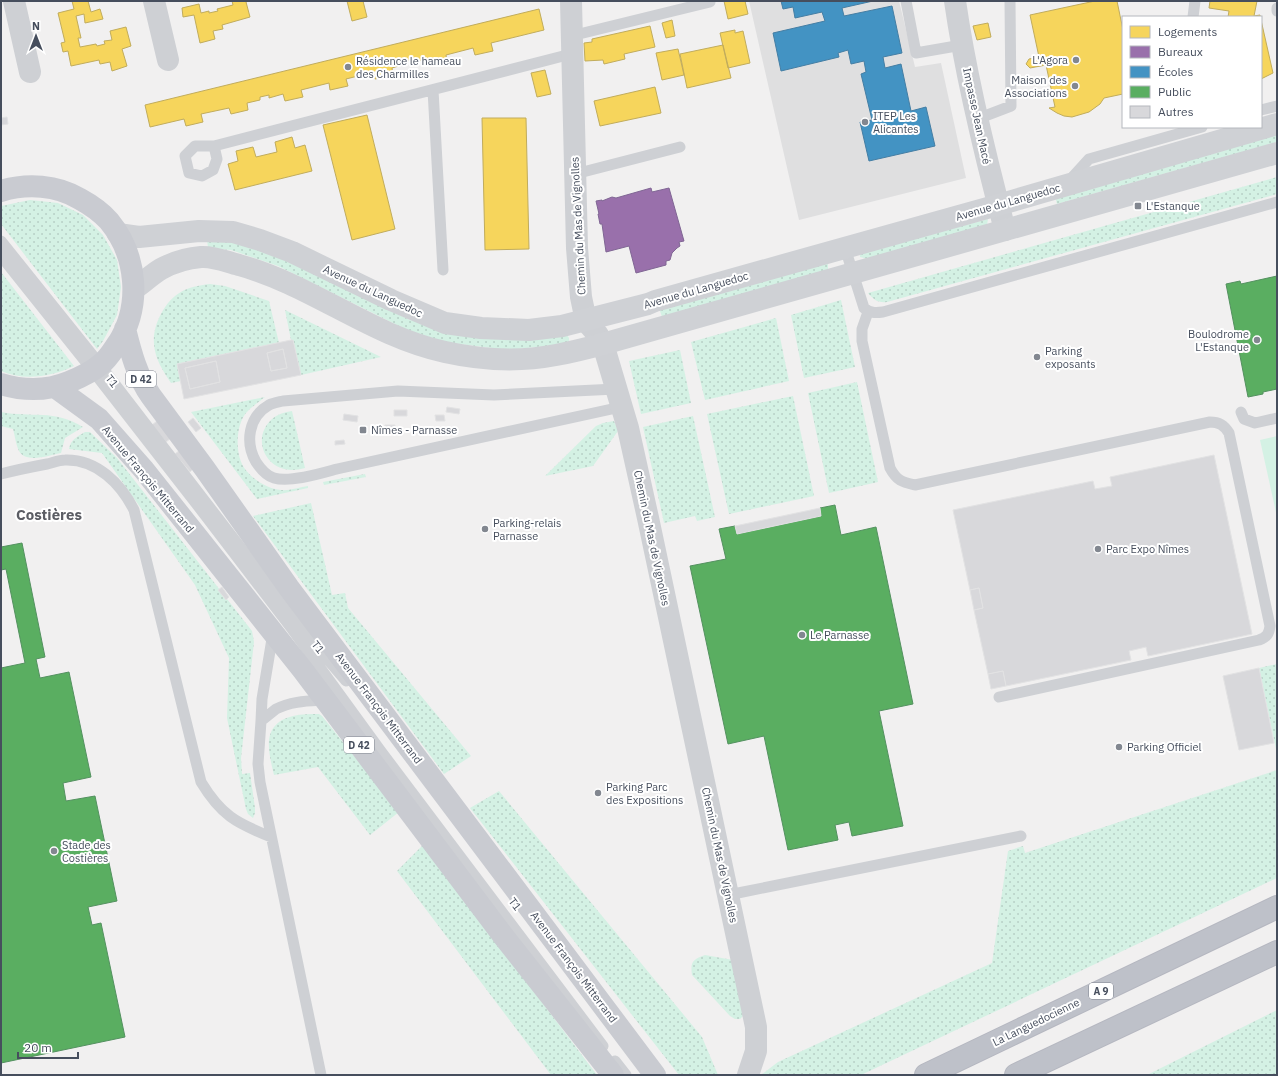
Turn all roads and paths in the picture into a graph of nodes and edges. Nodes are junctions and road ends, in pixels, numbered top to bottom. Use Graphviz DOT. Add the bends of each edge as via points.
graph roads {
  1 [pos="14,1"];
  2 [pos="154,1"];
  3 [pos="570,1"];
  4 [pos="906,1"];
  5 [pos="955,1"];
  6 [pos="1010,1"];
  7 [pos="1195,1"];
  8 [pos="710,2"];
  9 [pos="1193,16"];
  10 [pos="571,45"];
  11 [pos="962,45"];
  12 [pos="168,60"];
  13 [pos="30,72"];
  14 [pos="433,90"];
  15 [pos="1277,106"];
  16 [pos="1262,110"];
  17 [pos="977,118"];
  18 [pos="1277,124"];
  19 [pos="1198,128"];
  20 [pos="214,146"];
  21 [pos="680,147"];
  22 [pos="1277,153"];
  23 [pos="575,174"];
  24 [pos="1064,186"];
  25 [pos="7,187"];
  26 [pos="1277,202"];
  27 [pos="998,205"];
  28 [pos="1005,230"];
  29 [pos="118,234"];
  30 [pos="1,241"];
  31 [pos="845,248"];
  32 [pos="1,256"];
  33 [pos="443,270"];
  34 [pos="852,274"];
  35 [pos="134,289"];
  36 [pos="868,312"];
  37 [pos="586,321"];
  38 [pos="125,329"];
  39 [pos="603,344"];
  40 [pos="97,368"];
  41 [pos="1,384"];
  42 [pos="55,387"];
  43 [pos="619,398"];
  44 [pos="1241,412"];
  45 [pos="1277,418"];
  46 [pos="1,474"];
  47 [pos="273,633"];
  48 [pos="1000,697"];
  49 [pos="325,700"];
  50 [pos="262,721"];
  51 [pos="1021,836"];
  52 [pos="271,837"];
  53 [pos="728,895"];
  54 [pos="1277,907"];
  55 [pos="1277,952"];
  56 [pos="321,1075"];
  57 [pos="613,1075"];
  58 [pos="626,1075"];
  59 [pos="645,1075"];
  60 [pos="655,1075"];
  61 [pos="748,1075"];
  62 [pos="926,1075"];
  63 [pos="1016,1075"];
  1 -- 13 [label="street"];
  2 -- 12 [label="street"];
  3 -- 10 [label="street, Chemin du Mas de Vignolles"];
  4 -- 11 [label="lane" via="916,53"];
  5 -- 11 [label="street, Impasse Jean Macé"];
  6 -- 17 [label="lane" via="1011,106"];
  7 -- 9 [label="lane"];
  8 -- 10 [label="lane"];
  10 -- 14 [label="lane"];
  10 -- 23 [label="street, Chemin du Mas de Vignolles"];
  11 -- 17 [label="street, Impasse Jean Macé"];
  14 -- 20 [label="lane"];
  14 -- 33 [label="lane"];
  15 -- 16 [label="lane"];
  17 -- 27 [label="street, Impasse Jean Macé"];
  18 -- 24 [label="street, Avenue du Languedoc"];
  19 -- 24 [label="lane" via="1089,159"];
  21 -- 23 [label="lane"];
  22 -- 28 [label="street"];
  23 -- 37 [label="street, Chemin du Mas de Vignolles" via="577,248"];
  24 -- 27 [label="street, Avenue du Languedoc"];
  25 -- 29 [label="main road" via="44,187 75,196 98,210"];
  26 -- 36 [label="lane" via="883,312"];
  27 -- 28 [label="street, Impasse Jean Macé"];
  27 -- 31 [label="street, Avenue du Languedoc"];
  28 -- 34 [label="street"];
  29 -- 35 [label="main road" via="128,253"];
  29 -- 37 [label="street, Avenue du Languedoc" via="139,237 198,231 233,232 292,252 444,323 480,328 529,330"];
  30 -- 40 [label="lane, T1 / T1"];
  31 -- 34 [label="lane"];
  31 -- 37 [label="street, Avenue du Languedoc"];
  32 -- 40 [label="lane, T1 / T1"];
  34 -- 36 [label="lane" via="864,308"];
  34 -- 39 [label="street"];
  35 -- 38 [label="main road" via="132,310"];
  35 -- 39 [label="street" via="161,269 201,257 217,259 281,279 381,330 445,352 483,358 521,359 556,355"];
  36 -- 48 [label="lane" via="862,329 862,341 890,468 894,477 902,482 915,485 1210,422 1225,426 1229,433 1270,626 1269,634 1259,640"];
  37 -- 39 [label="street, Chemin du Mas de Vignolles"];
  38 -- 40 [label="main road" via="110,355"];
  38 -- 60 [label="main road, Avenue François Mitterrand / D 42" via="132,360 151,396 289,588"];
  39 -- 43 [label="street, Chemin du Mas de Vignolles"];
  40 -- 42 [label="main road" via="78,379"];
  40 -- 58 [label="lane, T1 / T1" via="380,750"];
  40 -- 59 [label="lane, T1 / T1" via="388,735"];
  41 -- 42 [label="main road" via="19,389"];
  42 -- 47 [label="main road, Avenue François Mitterrand / D 42" via="99,419 124,447"];
  43 -- 43 [label="lane" via="313,475 288,479 274,478 265,473 250,446 252,423 269,405 283,401 398,392"];
  43 -- 53 [label="street, Chemin du Mas de Vignolles" via="651,530"];
  44 -- 45 [label="lane" via="1244,419 1255,423"];
  46 -- 52 [label="lane" via="65,460 83,463 100,470 115,481 126,495 134,510 201,782 225,813"];
  47 -- 49 [label="main road, Avenue François Mitterrand / D 42"];
  47 -- 50 [label="lane" via="262,699"];
  49 -- 50 [label="lane" via="288,705 277,709"];
  49 -- 57 [label="main road, Avenue François Mitterrand / D 42" via="504,937"];
  50 -- 52 [label="lane" via="258,764"];
  51 -- 53 [label="lane"];
  52 -- 56 [label="lane"];
  53 -- 61 [label="street, Chemin du Mas de Vignolles" via="756,1027 756,1051"];
  54 -- 62 [label="highway, La Languedocienne / A 9"];
  55 -- 63 [label="highway"];
}
